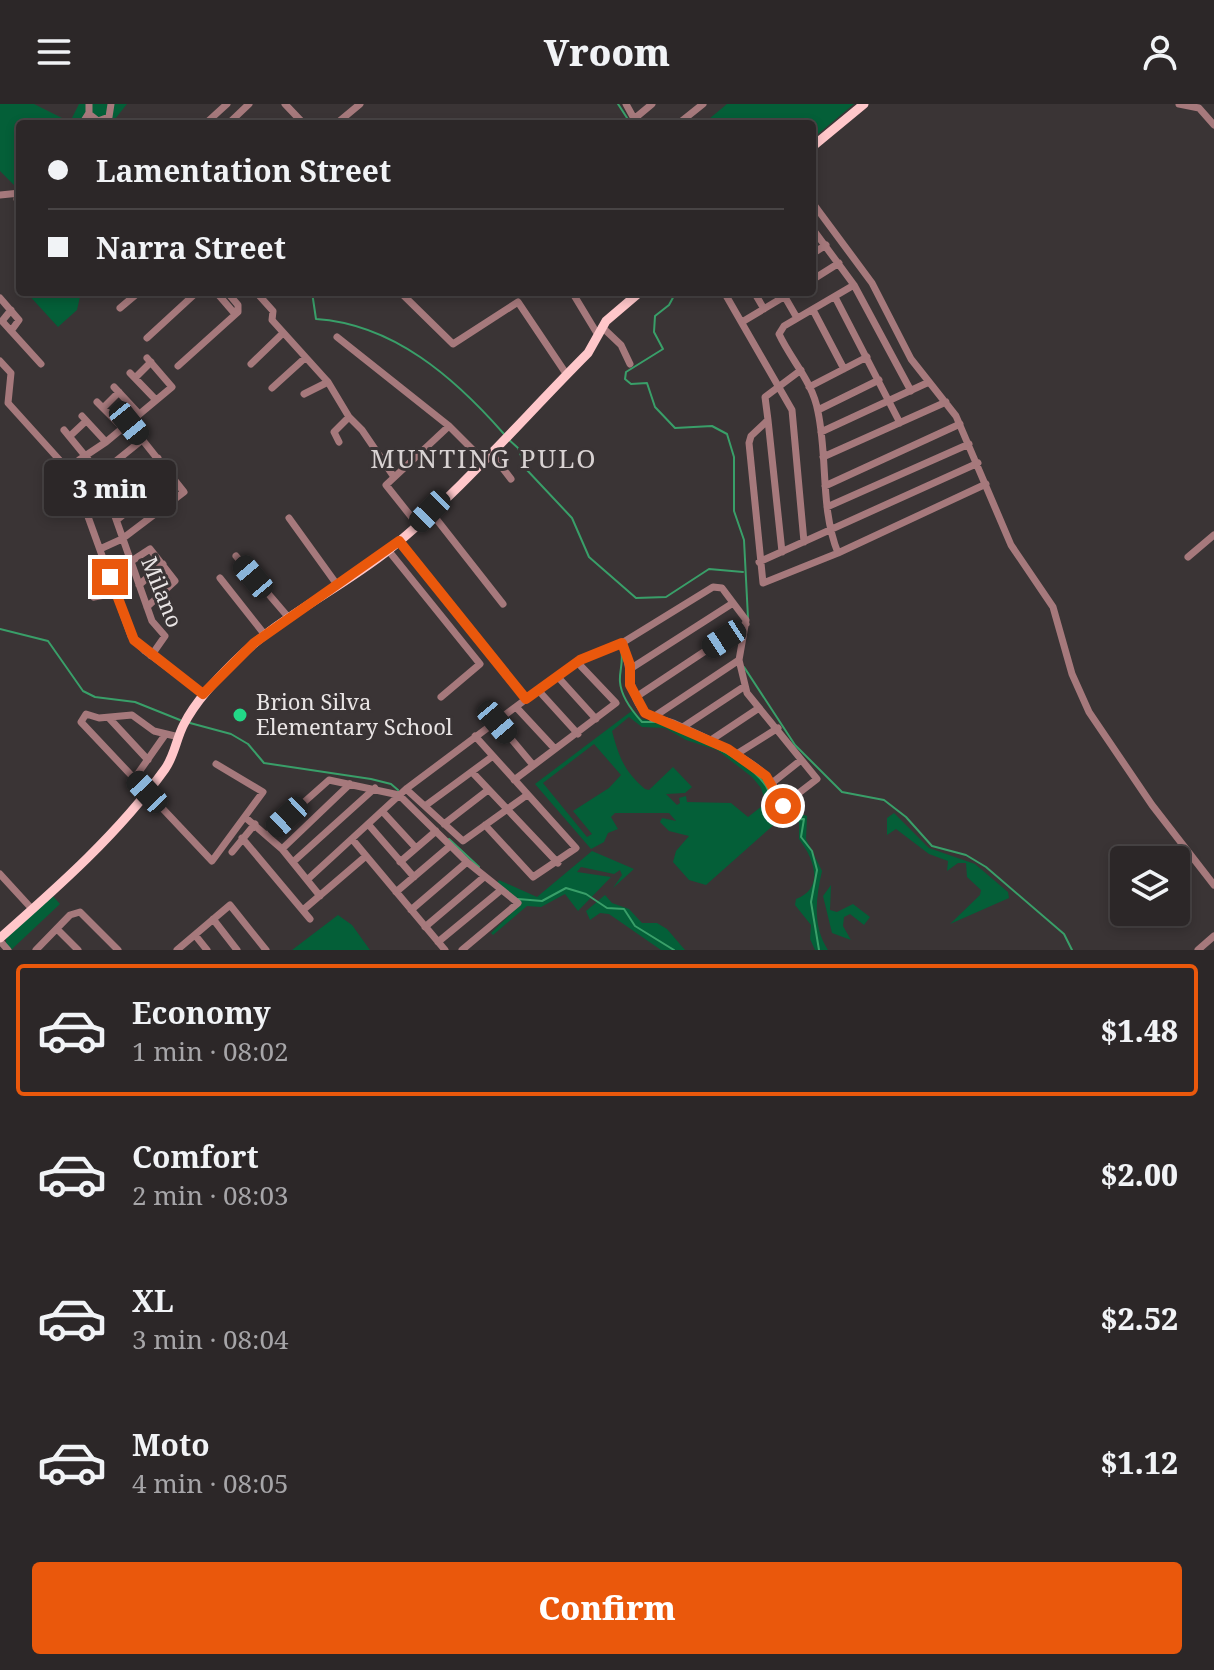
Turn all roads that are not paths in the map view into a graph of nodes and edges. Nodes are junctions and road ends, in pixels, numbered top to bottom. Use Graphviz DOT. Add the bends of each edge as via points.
graph roads {
  1 [pos="111,104"];
  2 [pos="227,104"];
  3 [pos="249,104"];
  4 [pos="285,104"];
  5 [pos="652,104"];
  6 [pos="703,104"];
  7 [pos="864,104"];
  8 [pos="1179,104"];
  9 [pos="355,105"];
  10 [pos="109,117"];
  11 [pos="101,120"];
  12 [pos="112,120"];
  13 [pos="209,120"];
  14 [pos="232,120"];
  15 [pos="300,120"];
  16 [pos="340,120"];
  17 [pos="637,120"];
  18 [pos="683,120"];
  19 [pos="1214,125"];
  20 [pos="816,144"];
  21 [pos="816,207"];
  22 [pos="816,233"];
  23 [pos="826,245"];
  24 [pos="816,251"];
  25 [pos="839,263"];
  26 [pos="816,277"];
  27 [pos="854,285"];
  28 [pos="134,296"];
  29 [pos="193,296"];
  30 [pos="219,296"];
  31 [pos="230,296"];
  32 [pos="260,296"];
  33 [pos="404,296"];
  34 [pos="575,296"];
  35 [pos="633,296"];
  36 [pos="726,296"];
  37 [pos="756,296"];
  38 [pos="782,296"];
  39 [pos="787,296"];
  40 [pos="835,297"];
  41 [pos="0,298"];
  42 [pos="120,308"];
  43 [pos="764,309"];
  44 [pos="11,310"];
  45 [pos="813,310"];
  46 [pos="235,314"];
  47 [pos="797,318"];
  48 [pos="742,322"];
  49 [pos="11,331"];
  50 [pos="600,331"];
  51 [pos="282,334"];
  52 [pos="337,337"];
  53 [pos="147,338"];
  54 [pos="867,357"];
  55 [pos="305,358"];
  56 [pos="0,361"];
  57 [pos="41,364"];
  58 [pos="251,364"];
  59 [pos="630,364"];
  60 [pos="178,366"];
  61 [pos="844,369"];
  62 [pos="801,370"];
  63 [pos="567,375"];
  64 [pos="879,380"];
  65 [pos="328,382"];
  66 [pos="929,382"];
  67 [pos="780,384"];
  68 [pos="809,387"];
  69 [pos="272,388"];
  70 [pos="911,391"];
  71 [pos="304,394"];
  72 [pos="156,400"];
  73 [pos="889,401"];
  74 [pos="946,402"];
  75 [pos="818,410"];
  76 [pos="139,414"];
  77 [pos="349,417"];
  78 [pos="768,420"];
  79 [pos="900,423"];
  80 [pos="960,424"];
  81 [pos="126,426"];
  82 [pos="449,426"];
  83 [pos="821,432"];
  84 [pos="142,440"];
  85 [pos="106,442"];
  86 [pos="339,442"];
  87 [pos="969,444"];
  88 [pos="495,449"];
  89 [pos="86,454"];
  90 [pos="823,457"];
  91 [pos="158,458"];
  92 [pos="79,460"];
  93 [pos="483,460"];
  94 [pos="978,463"];
  95 [pos="100,474"];
  96 [pos="173,475"];
  97 [pos="394,477"];
  98 [pos="511,479"];
  99 [pos="986,484"];
  100 [pos="825,486"];
  101 [pos="109,497"];
  102 [pos="827,507"];
  103 [pos="430,511"];
  104 [pos="289,518"];
  105 [pos="118,519"];
  106 [pos="417,524"];
  107 [pos="829,531"];
  108 [pos="1214,535"];
  109 [pos="122,539"];
  110 [pos="399,541"];
  111 [pos="804,542"];
  112 [pos="100,549"];
  113 [pos="388,550"];
  114 [pos="782,552"];
  115 [pos="838,553"];
  116 [pos="236,556"];
  117 [pos="1188,557"];
  118 [pos="130,562"];
  119 [pos="759,562"];
  120 [pos="163,564"];
  121 [pos="220,578"];
  122 [pos="139,585"];
  123 [pos="338,586"];
  124 [pos="733,603"];
  125 [pos="503,604"];
  126 [pos="147,607"];
  127 [pos="289,618"];
  128 [pos="746,624"];
  129 [pos="265,635"];
  130 [pos="622,643"];
  131 [pos="151,656"];
  132 [pos="739,660"];
  133 [pos="577,662"];
  134 [pos="630,669"];
  135 [pos="557,676"];
  136 [pos="745,686"];
  137 [pos="538,690"];
  138 [pos="203,694"];
  139 [pos="441,697"];
  140 [pos="636,697"];
  141 [pos="526,699"];
  142 [pos="516,707"];
  143 [pos="759,708"];
  144 [pos="109,718"];
  145 [pos="652,718"];
  146 [pos="596,719"];
  147 [pos="497,722"];
  148 [pos="144,726"];
  149 [pos="683,727"];
  150 [pos="183,728"];
  151 [pos="778,728"];
  152 [pos="578,734"];
  153 [pos="165,735"];
  154 [pos="475,736"];
  155 [pos="711,740"];
  156 [pos="131,741"];
  157 [pos="555,749"];
  158 [pos="735,755"];
  159 [pos="493,756"];
  160 [pos="148,760"];
  161 [pos="801,760"];
  162 [pos="216,764"];
  163 [pos="533,765"];
  164 [pos="472,772"];
  165 [pos="134,779"];
  166 [pos="514,780"];
  167 [pos="772,783"];
  168 [pos="350,784"];
  169 [pos="375,788"];
  170 [pos="488,790"];
  171 [pos="147,792"];
  172 [pos="403,792"];
  173 [pos="527,795"];
  174 [pos="425,806"];
  175 [pos="505,809"];
  176 [pos="382,811"];
  177 [pos="246,818"];
  178 [pos="255,824"];
  179 [pos="368,824"];
  180 [pos="444,824"];
  181 [pos="485,825"];
  182 [pos="436,831"];
  183 [pos="267,835"];
  184 [pos="242,838"];
  185 [pos="352,839"];
  186 [pos="450,846"];
  187 [pos="416,848"];
  188 [pos="282,849"];
  189 [pos="232,852"];
  190 [pos="366,856"];
  191 [pos="293,862"];
  192 [pos="400,862"];
  193 [pos="467,862"];
  194 [pos="558,863"];
  195 [pos="0,874"];
  196 [pos="414,877"];
  197 [pos="484,877"];
  198 [pos="307,880"];
  199 [pos="1214,885"];
  200 [pos="501,890"];
  201 [pos="396,892"];
  202 [pos="320,896"];
  203 [pos="32,909"];
  204 [pos="303,910"];
  205 [pos="411,910"];
  206 [pos="213,919"];
  207 [pos="310,919"];
  208 [pos="425,927"];
  209 [pos="57,929"];
  210 [pos="195,935"];
  211 [pos="1214,936"];
  212 [pos="0,940"];
  213 [pos="438,942"];
  214 [pos="39,949"];
  215 [pos="8,950"];
  216 [pos="78,950"];
  217 [pos="118,950"];
  218 [pos="177,950"];
  219 [pos="207,950"];
  220 [pos="237,950"];
  221 [pos="266,950"];
  222 [pos="445,950"];
  223 [pos="462,950"];
  224 [pos="1198,950"];
  1 -- 10 [label="street"];
  2 -- 13 [label="street"];
  3 -- 14 [label="street"];
  4 -- 15 [label="street"];
  5 -- 17 [label="street"];
  6 -- 18 [label="street"];
  7 -- 20 [label="main road"];
  8 -- 19 [label="street" via="1199,108"];
  9 -- 16 [label="street"];
  10 -- 11 [label="street"];
  10 -- 12 [label="street"];
  21 -- 66 [label="street" via="853,253 904,348"];
  22 -- 23 [label="street"];
  23 -- 24 [label="street"];
  23 -- 25 [label="street"];
  25 -- 26 [label="street"];
  25 -- 27 [label="street"];
  27 -- 40 [label="street"];
  27 -- 70 [label="street"];
  28 -- 42 [label="street"];
  29 -- 53 [label="street"];
  30 -- 46 [label="street"];
  31 -- 46 [label="street" via="239,306"];
  32 -- 51 [label="street"];
  33 -- 63 [label="street" via="453,344 518,302"];
  34 -- 50 [label="street"];
  35 -- 50 [label="main road"];
  36 -- 48 [label="street"];
  37 -- 43 [label="street"];
  38 -- 43 [label="street"];
  39 -- 47 [label="street"];
  40 -- 45 [label="street"];
  40 -- 54 [label="street"];
  41 -- 44 [label="street"];
  43 -- 48 [label="street"];
  44 -- 49 [label="street" via="19,322"];
  44 -- 49 [label="street" via="2,319"];
  45 -- 47 [label="street"];
  45 -- 61 [label="street"];
  46 -- 60 [label="street"];
  47 -- 62 [label="street" via="779,334"];
  48 -- 67 [label="street"];
  49 -- 57 [label="street"];
  50 -- 59 [label="street" via="621,345"];
  50 -- 63 [label="main road" via="591,350"];
  51 -- 55 [label="street"];
  51 -- 58 [label="street"];
  52 -- 82 [label="street"];
  54 -- 61 [label="street"];
  54 -- 64 [label="street"];
  55 -- 65 [label="street"];
  55 -- 69 [label="street"];
  56 -- 112 [label="street" via="11,373 8,403 71,472"];
  61 -- 68 [label="street"];
  62 -- 67 [label="street"];
  62 -- 68 [label="street"];
  63 -- 88 [label="main road"];
  64 -- 73 [label="street"];
  64 -- 75 [label="street"];
  65 -- 71 [label="street"];
  65 -- 77 [label="street"];
  66 -- 70 [label="street"];
  66 -- 74 [label="street"];
  67 -- 78 [label="street" via="765,397"];
  67 -- 111 [label="street" via="794,417"];
  68 -- 75 [label="street"];
  70 -- 73 [label="street"];
  72 -- 72 [label="street" via="132,375 149,360 172,385"];
  72 -- 76 [label="street"];
  73 -- 79 [label="street"];
  73 -- 83 [label="street"];
  74 -- 79 [label="street"];
  74 -- 80 [label="street"];
  75 -- 83 [label="street"];
  76 -- 81 [label="street"];
  76 -- 81 [label="street" via="116,390 100,405"];
  77 -- 86 [label="street" via="334,432"];
  77 -- 97 [label="street"];
  78 -- 114 [label="street"];
  78 -- 119 [label="street" via="749,443"];
  79 -- 90 [label="street"];
  80 -- 87 [label="street"];
  80 -- 100 [label="street"];
  81 -- 84 [label="street"];
  81 -- 85 [label="street"];
  82 -- 93 [label="street"];
  82 -- 97 [label="street"];
  83 -- 90 [label="street"];
  84 -- 91 [label="street"];
  84 -- 95 [label="street"];
  85 -- 89 [label="street"];
  85 -- 89 [label="street, Milano" via="84,418 67,433"];
  87 -- 94 [label="street"];
  87 -- 102 [label="street"];
  88 -- 93 [label="main road"];
  88 -- 98 [label="street"];
  89 -- 92 [label="street"];
  89 -- 95 [label="street, Milano"];
  90 -- 100 [label="street"];
  91 -- 96 [label="street"];
  91 -- 101 [label="street"];
  93 -- 103 [label="main road"];
  94 -- 99 [label="street"];
  94 -- 107 [label="street"];
  95 -- 101 [label="street, Milano"];
  96 -- 105 [label="street"];
  96 -- 109 [label="street" via="183,494"];
  97 -- 106 [label="street" via="386,485 388,491"];
  99 -- 115 [label="street"];
  99 -- 199 [label="street" via="1011,545 1053,607 1089,712"];
  100 -- 102 [label="street"];
  101 -- 105 [label="street, Milano"];
  102 -- 107 [label="street"];
  103 -- 106 [label="main road"];
  103 -- 125 [label="street"];
  104 -- 123 [label="street"];
  105 -- 109 [label="street, Milano"];
  106 -- 110 [label="main road"];
  107 -- 111 [label="street"];
  107 -- 115 [label="street"];
  108 -- 117 [label="street"];
  109 -- 112 [label="street"];
  109 -- 118 [label="street, Milano"];
  110 -- 113 [label="main road"];
  110 -- 141 [label="street"];
  111 -- 114 [label="street"];
  112 -- 131 [label="street" via="131,636"];
  113 -- 123 [label="main road"];
  113 -- 139 [label="street" via="480,664"];
  114 -- 119 [label="street"];
  115 -- 119 [label="street" via="766,583"];
  116 -- 127 [label="street"];
  118 -- 120 [label="street" via="150,549"];
  118 -- 122 [label="street, Milano"];
  120 -- 122 [label="street"];
  120 -- 126 [label="street" via="174,584"];
  121 -- 129 [label="street"];
  122 -- 126 [label="street, Milano"];
  123 -- 127 [label="main road"];
  124 -- 128 [label="street"];
  124 -- 130 [label="street" via="722,588 713,587"];
  124 -- 134 [label="street"];
  126 -- 131 [label="street, Milano" via="165,637"];
  127 -- 129 [label="main road"];
  128 -- 132 [label="street"];
  128 -- 140 [label="street"];
  129 -- 138 [label="main road"];
  130 -- 133 [label="street"];
  130 -- 134 [label="street"];
  131 -- 138 [label="street"];
  132 -- 136 [label="street"];
  132 -- 145 [label="street"];
  133 -- 135 [label="street"];
  133 -- 146 [label="street" via="616,702"];
  134 -- 140 [label="street"];
  135 -- 137 [label="street"];
  135 -- 146 [label="street"];
  136 -- 143 [label="street"];
  136 -- 149 [label="street"];
  137 -- 141 [label="street"];
  137 -- 152 [label="street"];
  138 -- 150 [label="main road"];
  140 -- 145 [label="street"];
  141 -- 142 [label="street"];
  142 -- 147 [label="street"];
  142 -- 157 [label="street"];
  143 -- 151 [label="street"];
  143 -- 155 [label="street"];
  144 -- 148 [label="street" via="132,715"];
  144 -- 156 [label="street"];
  144 -- 165 [label="street" via="86,714 81,722"];
  145 -- 149 [label="street"];
  146 -- 152 [label="street"];
  147 -- 154 [label="street"];
  147 -- 163 [label="street"];
  148 -- 153 [label="street"];
  148 -- 156 [label="street"];
  149 -- 155 [label="street"];
  150 -- 153 [label="street"];
  150 -- 171 [label="main road" via="167,767"];
  151 -- 158 [label="street"];
  151 -- 161 [label="street"];
  152 -- 157 [label="street"];
  153 -- 160 [label="street"];
  154 -- 159 [label="street"];
  154 -- 172 [label="street"];
  155 -- 158 [label="street"];
  156 -- 160 [label="street"];
  157 -- 163 [label="street"];
  158 -- 167 [label="street"];
  159 -- 164 [label="street"];
  159 -- 166 [label="street"];
  160 -- 165 [label="street"];
  161 -- 167 [label="street"];
  161 -- 167 [label="street" via="817,779 783,806"];
  162 -- 177 [label="street" via="263,792"];
  163 -- 166 [label="street"];
  164 -- 170 [label="street"];
  164 -- 174 [label="street"];
  165 -- 171 [label="street"];
  166 -- 173 [label="street"];
  168 -- 169 [label="street"];
  168 -- 183 [label="street" via="326,781"];
  168 -- 188 [label="street"];
  169 -- 172 [label="street"];
  169 -- 191 [label="street"];
  170 -- 175 [label="street"];
  170 -- 180 [label="street"];
  171 -- 177 [label="street" via="212,861"];
  171 -- 203 [label="main road"];
  172 -- 174 [label="street"];
  172 -- 176 [label="street"];
  172 -- 182 [label="street"];
  173 -- 175 [label="street"];
  173 -- 194 [label="street" via="576,847"];
  174 -- 180 [label="street"];
  175 -- 181 [label="street"];
  175 -- 194 [label="street"];
  176 -- 179 [label="street"];
  176 -- 187 [label="street"];
  177 -- 178 [label="street"];
  178 -- 183 [label="street"];
  178 -- 184 [label="street"];
  179 -- 185 [label="street"];
  179 -- 192 [label="street"];
  180 -- 181 [label="street" via="463,841"];
  181 -- 194 [label="street" via="532,877"];
  182 -- 186 [label="street"];
  182 -- 187 [label="street"];
  183 -- 188 [label="street"];
  184 -- 189 [label="street"];
  184 -- 204 [label="street"];
  185 -- 190 [label="street"];
  185 -- 198 [label="street"];
  186 -- 193 [label="street"];
  186 -- 196 [label="street"];
  187 -- 192 [label="street"];
  188 -- 191 [label="street"];
  190 -- 201 [label="street"];
  190 -- 202 [label="street"];
  191 -- 198 [label="street"];
  192 -- 196 [label="street"];
  193 -- 197 [label="street"];
  193 -- 205 [label="street"];
  195 -- 203 [label="street"];
  196 -- 201 [label="street"];
  197 -- 200 [label="street"];
  197 -- 208 [label="street"];
  198 -- 202 [label="street"];
  200 -- 213 [label="street"];
  200 -- 223 [label="street" via="518,903"];
  201 -- 205 [label="street"];
  202 -- 204 [label="street"];
  203 -- 212 [label="main road"];
  204 -- 207 [label="street"];
  205 -- 208 [label="street"];
  206 -- 210 [label="street"];
  206 -- 220 [label="street"];
  206 -- 221 [label="street" via="230,905"];
  208 -- 213 [label="street"];
  209 -- 214 [label="street"];
  209 -- 216 [label="street"];
  209 -- 217 [label="street" via="76,912 83,914"];
  210 -- 218 [label="street"];
  210 -- 219 [label="street"];
  211 -- 224 [label="street"];
  212 -- 215 [label="street"];
  213 -- 222 [label="street"];
}
